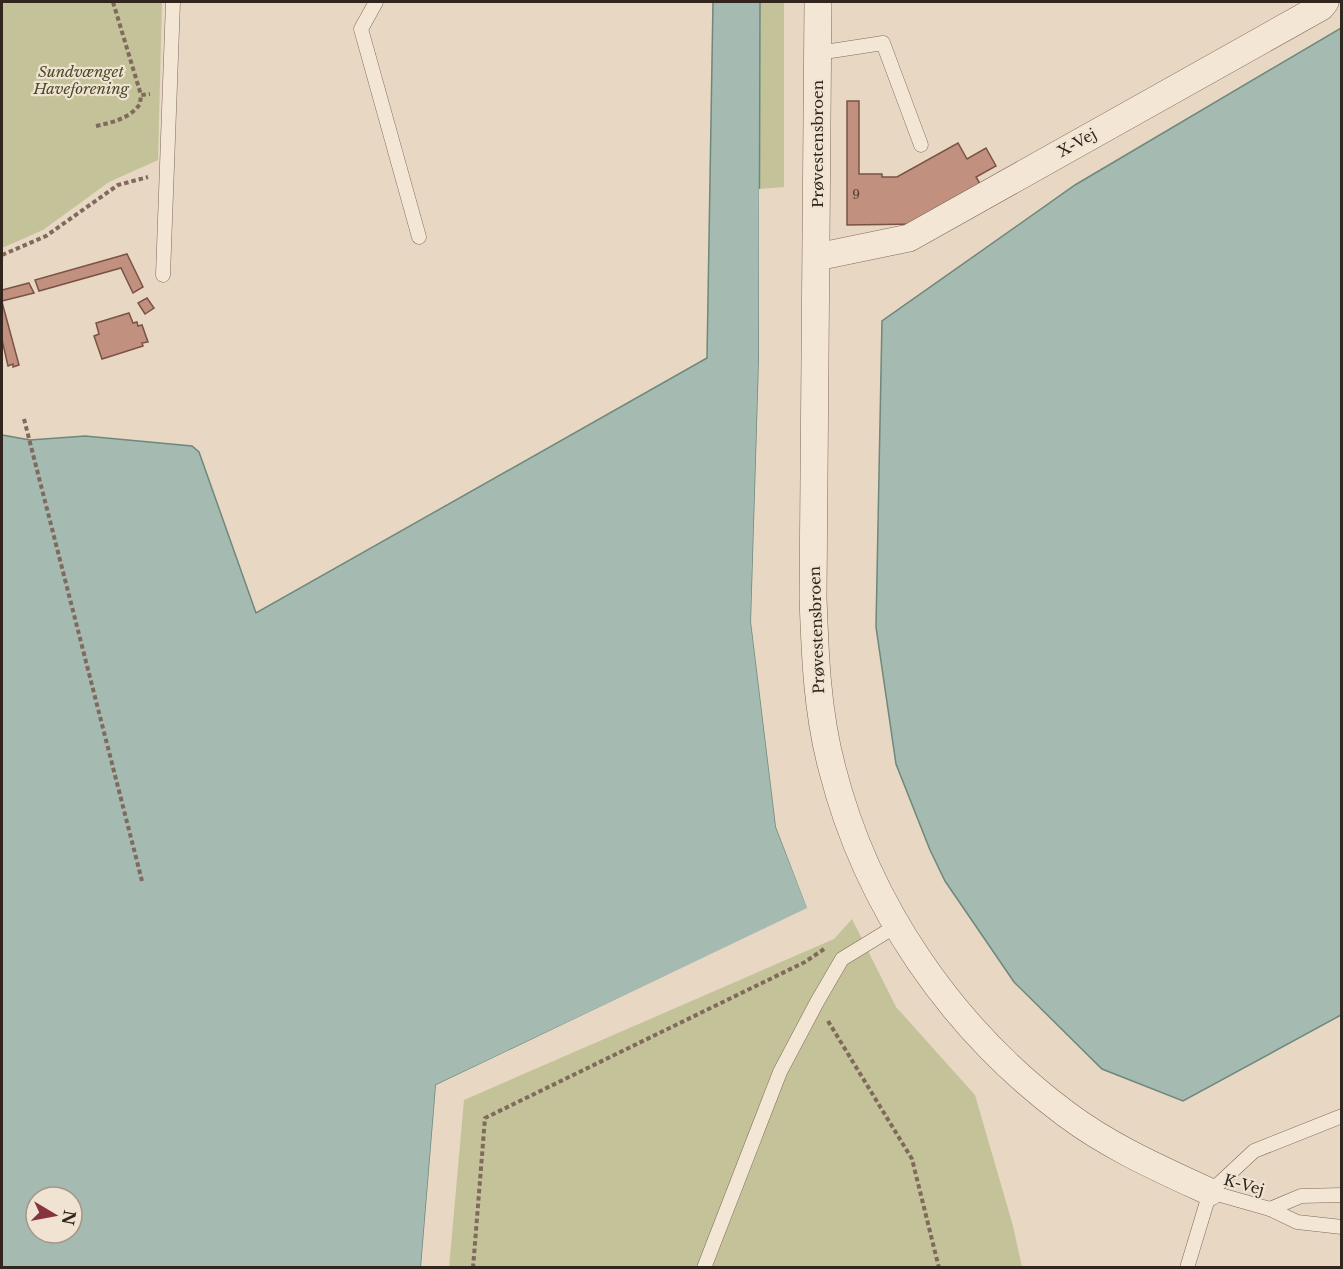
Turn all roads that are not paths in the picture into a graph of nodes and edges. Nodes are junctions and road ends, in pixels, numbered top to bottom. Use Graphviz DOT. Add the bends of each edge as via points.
graph roads {
  1 [pos="173,2"];
  2 [pos="376,2"];
  3 [pos="818,2"];
  4 [pos="1325,2"];
  5 [pos="818,53"];
  6 [pos="921,145"];
  7 [pos="419,237"];
  8 [pos="817,256"];
  9 [pos="164,275"];
  10 [pos="896,926"];
  11 [pos="1341,1116"];
  12 [pos="1210,1192"];
  13 [pos="1341,1195"];
  14 [pos="1270,1209"];
  15 [pos="1341,1227"];
  16 [pos="704,1268"];
  17 [pos="1187,1268"];
  1 -- 9 [label="lane"];
  2 -- 7 [label="lane" via="361,29"];
  3 -- 5 [label="street, Prøvestensbroen"];
  4 -- 8 [label="street, X-Vej" via="909,237"];
  5 -- 6 [label="lane" via="883,43"];
  5 -- 8 [label="street, Prøvestensbroen"];
  8 -- 10 [label="street, Prøvestensbroen" via="813,597 816,683 832,768 858,849"];
  10 -- 12 [label="street, Prøvestensbroen" via="944,997 1001,1060 1076,1120 1139,1160"];
  10 -- 16 [label="lane" via="842,959 817,1002 780,1072"];
  11 -- 12 [label="lane" via="1254,1151"];
  12 -- 14 [label="lane, K-Vej"];
  12 -- 17 [label="lane"];
  13 -- 14 [label="lane, K-Vej" via="1301,1196"];
  14 -- 15 [label="lane, K-Vej" via="1297,1222"];
}
